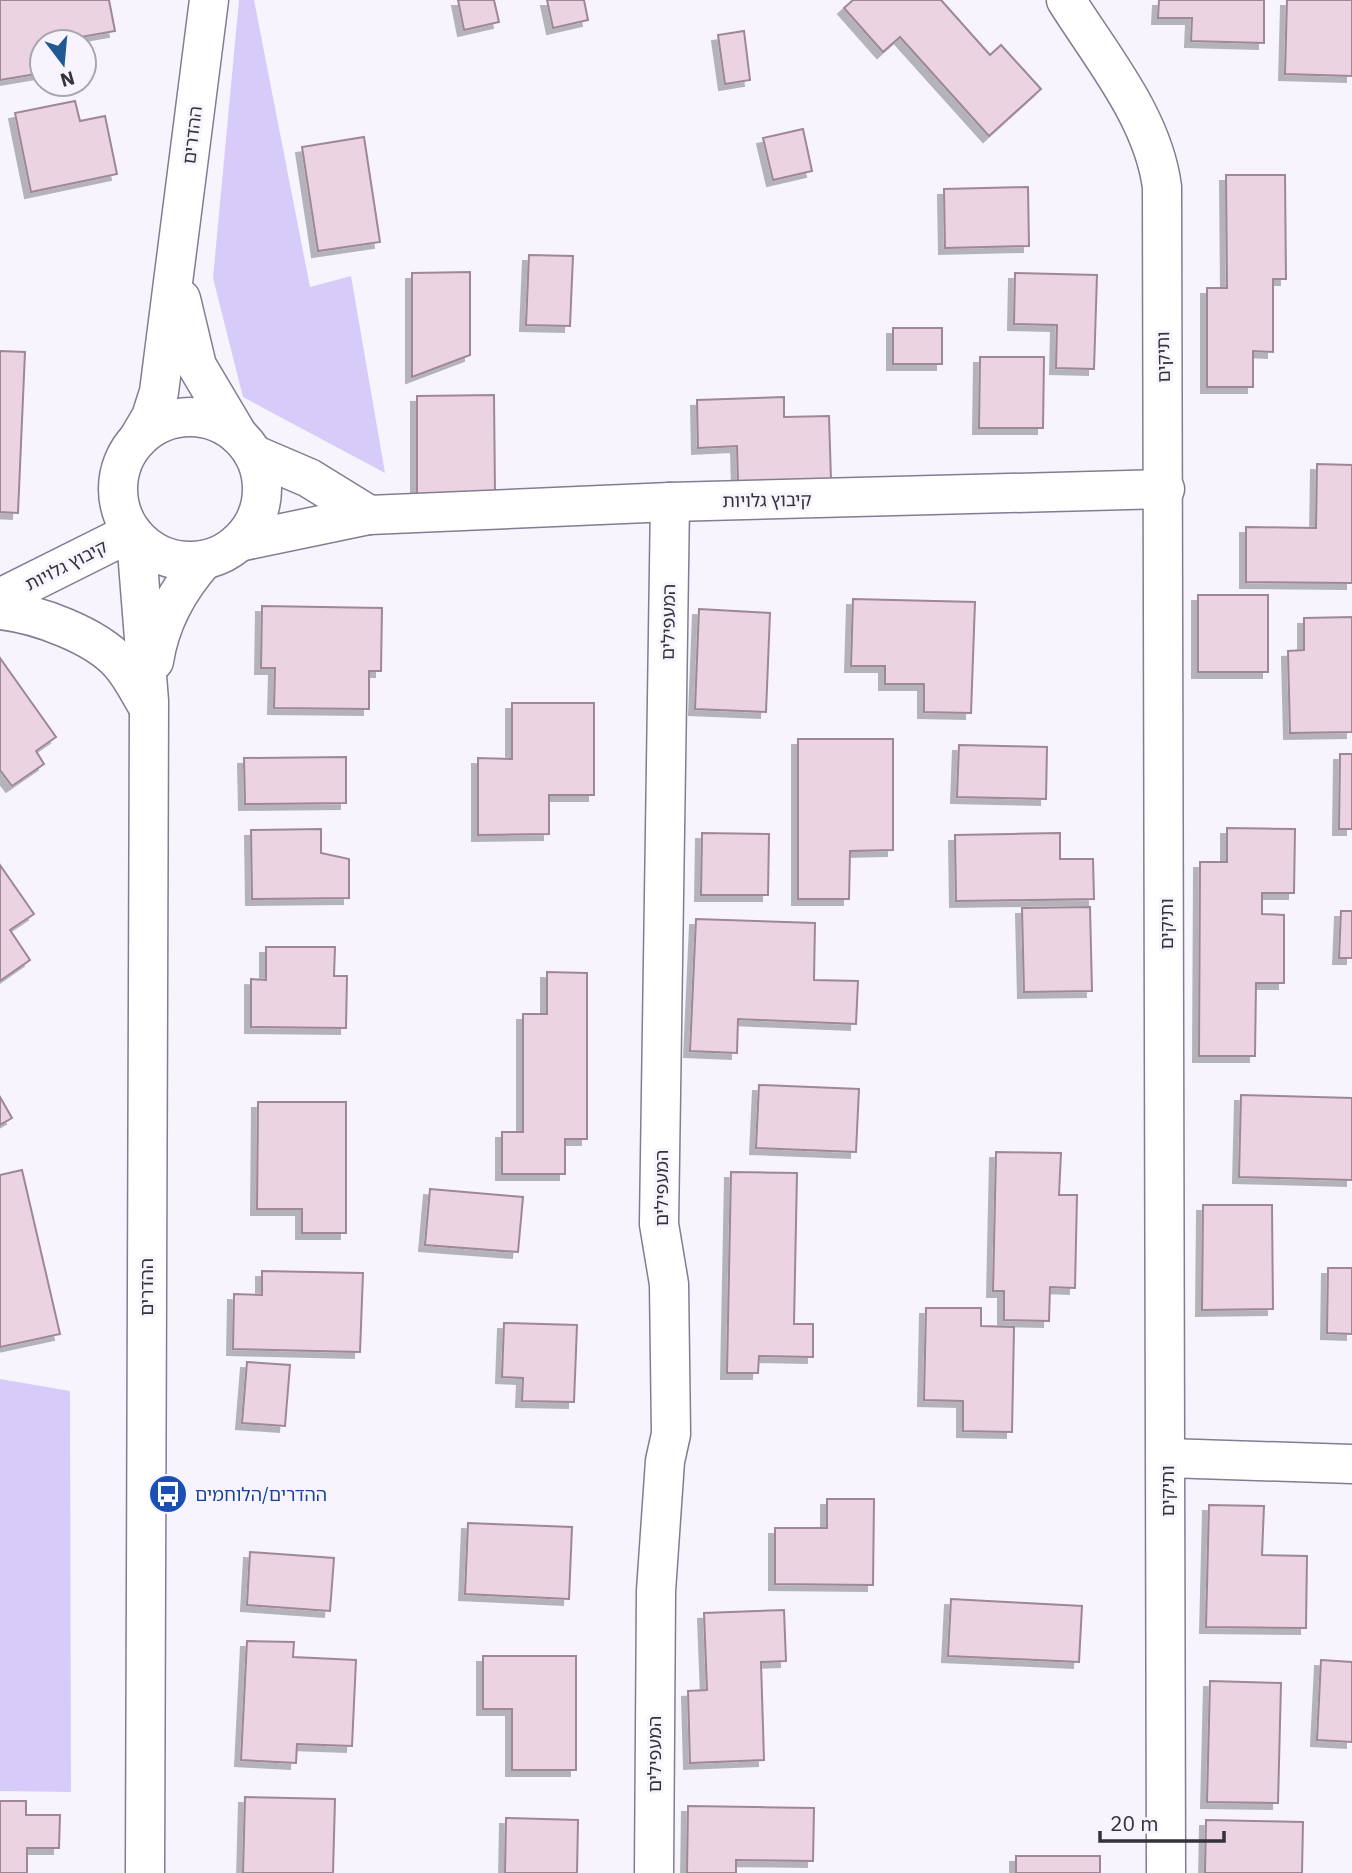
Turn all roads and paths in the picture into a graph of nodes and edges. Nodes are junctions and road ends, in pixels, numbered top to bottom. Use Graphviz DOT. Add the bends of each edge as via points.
graph roads {
  1 [pos="209,0"];
  2 [pos="1066,0"];
  3 [pos="176,269"];
  4 [pos="138,439"];
  5 [pos="246,445"];
  6 [pos="1165,489"];
  7 [pos="670,502"];
  8 [pos="369,514"];
  9 [pos="134,535"];
  10 [pos="239,542"];
  11 [pos="204,560"];
  12 [pos="0,598"];
  13 [pos="0,610"];
  14 [pos="149,705"];
  15 [pos="1167,1458"];
  16 [pos="1352,1464"];
  17 [pos="145,1873"];
  18 [pos="653,1873"];
  19 [pos="1166,1873"];
  1 -- 3 [label="street, ההדרים"];
  2 -- 6 [label="street, ותיקים" via="1149,133 1158,158"];
  3 -- 4 [label="street, ההדרים" via="159,392"];
  3 -- 5 [label="street, ההדרים" via="197,366"];
  4 -- 5 [label="street" via="155,425 198,417 219,423"];
  4 -- 9 [label="street" via="125,455 117,495"];
  5 -- 8 [label="street"];
  5 -- 10 [label="street" via="261,477 261,500 253,523"];
  6 -- 7 [label="street, קיבוץ גלויות"];
  6 -- 15 [label="street, ותיקים"];
  7 -- 8 [label="street, קיבוץ גלויות"];
  7 -- 18 [label="street, המעפילים" via="659,1224 669,1284 671,1434 656,1591"];
  8 -- 10 [label="street, קיבוץ גלויות"];
  9 -- 11 [label="street" via="167,558"];
  9 -- 12 [label="street, קיבוץ גלויות"];
  9 -- 14 [label="street, ההדרים"];
  10 -- 11 [label="street"];
  11 -- 14 [label="street, ההדרים" via="183,584 169,611 155,653"];
  13 -- 14 [label="street" via="50,622 92,642 119,662"];
  14 -- 17 [label="street, ההדרים"];
  15 -- 16 [label="street"];
  15 -- 19 [label="street, ותיקים"];
}
